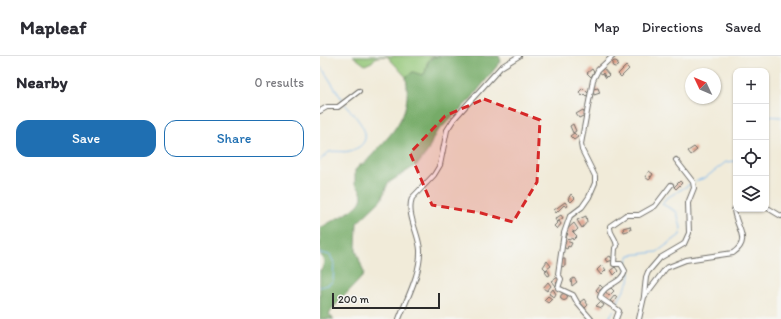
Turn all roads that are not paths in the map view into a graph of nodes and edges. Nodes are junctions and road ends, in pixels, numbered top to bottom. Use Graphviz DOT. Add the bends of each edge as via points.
graph roads {
  1 [pos="519,56"];
  2 [pos="613,56"];
  3 [pos="359,90"];
  4 [pos="320,111"];
  5 [pos="676,160"];
  6 [pos="671,185"];
  7 [pos="769,209"];
  8 [pos="734,212"];
  9 [pos="781,216"];
  10 [pos="644,296"];
  11 [pos="399,319"];
  12 [pos="591,319"];
  13 [pos="616,319"];
  14 [pos="639,319"];
  1 -- 11 [label="street" via="501,66 454,119 447,130 440,165 412,198 411,213 420,255"];
  2 -- 12 [label="street" via="598,70 593,80 581,144 595,176 595,183 582,207 570,216 564,233 558,274 561,279 558,288 573,295"];
  3 -- 4 [label="street" via="338,107 327,107"];
  5 -- 10 [label="street" via="693,182 694,188 688,203 689,233 684,244 660,258 648,272"];
  6 -- 13 [label="street" via="655,206 639,215 626,215 610,226 610,234 617,241 614,264 621,264 625,270 621,279 606,288 600,297 619,311"];
  7 -- 9 [label="street"];
  8 -- 10 [label="street" via="743,237 738,249 733,253 672,264 662,272"];
  10 -- 14 [label="street"];
}
